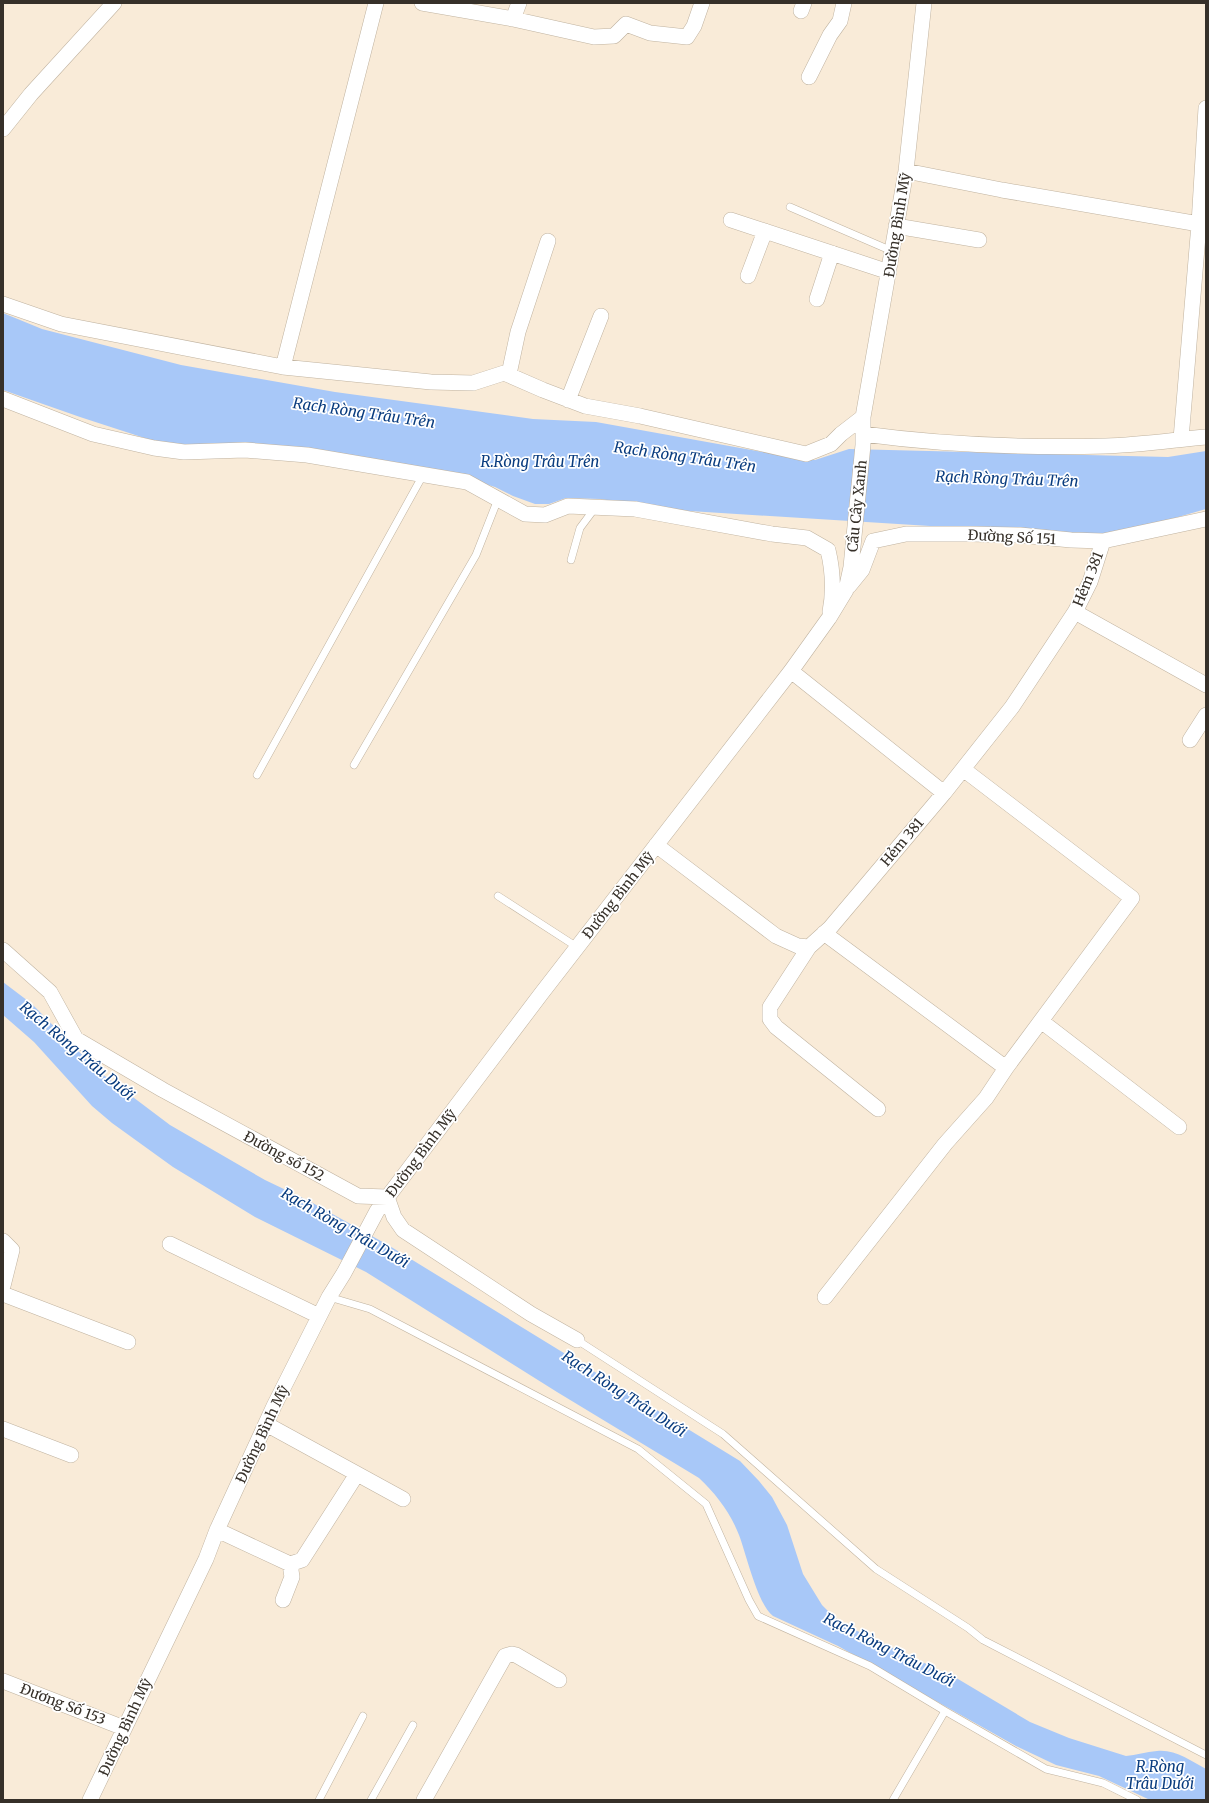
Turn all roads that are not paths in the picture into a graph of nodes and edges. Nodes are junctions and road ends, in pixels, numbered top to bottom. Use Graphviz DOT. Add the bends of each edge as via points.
graph roads {
  1 [pos="114,3"];
  2 [pos="376,3"];
  3 [pos="422,3"];
  4 [pos="519,3"];
  5 [pos="702,3"];
  6 [pos="844,3"];
  7 [pos="920,4"];
  8 [pos="513,19"];
  9 [pos="809,77"];
  10 [pos="1206,108"];
  11 [pos="3,129"];
  12 [pos="906,171"];
  13 [pos="790,207"];
  14 [pos="731,220"];
  15 [pos="1199,224"];
  16 [pos="896,226"];
  17 [pos="765,231"];
  18 [pos="979,240"];
  19 [pos="548,241"];
  20 [pos="892,251"];
  21 [pos="832,253"];
  22 [pos="889,272"];
  23 [pos="748,276"];
  24 [pos="817,299"];
  25 [pos="3,304"];
  26 [pos="601,316"];
  27 [pos="282,367"];
  28 [pos="509,374"];
  29 [pos="3,399"];
  30 [pos="568,400"];
  31 [pos="863,417"];
  32 [pos="1206,437"];
  33 [pos="1181,439"];
  34 [pos="863,440"];
  35 [pos="423,475"];
  36 [pos="498,499"];
  37 [pos="596,506"];
  38 [pos="1206,519"];
  39 [pos="1103,541"];
  40 [pos="571,560"];
  41 [pos="851,567"];
  42 [pos="846,590"];
  43 [pos="1076,612"];
  44 [pos="829,618"];
  45 [pos="791,672"];
  46 [pos="1206,685"];
  47 [pos="1206,715"];
  48 [pos="1190,740"];
  49 [pos="354,765"];
  50 [pos="963,769"];
  51 [pos="257,775"];
  52 [pos="944,793"];
  53 [pos="656,845"];
  54 [pos="498,896"];
  55 [pos="824,933"];
  56 [pos="809,946"];
  57 [pos="578,947"];
  58 [pos="3,950"];
  59 [pos="1041,1021"];
  60 [pos="1006,1068"];
  61 [pos="878,1109"];
  62 [pos="1179,1127"];
  63 [pos="387,1197"];
  64 [pos="3,1241"];
  65 [pos="170,1244"];
  66 [pos="3,1286"];
  67 [pos="3,1294"];
  68 [pos="329,1297"];
  69 [pos="825,1297"];
  70 [pos="319,1316"];
  71 [pos="577,1340"];
  72 [pos="128,1342"];
  73 [pos="266,1424"];
  74 [pos="3,1429"];
  75 [pos="71,1455"];
  76 [pos="357,1474"];
  77 [pos="403,1499"];
  78 [pos="217,1530"];
  79 [pos="290,1564"];
  80 [pos="283,1600"];
  81 [pos="558,1680"];
  82 [pos="3,1681"];
  83 [pos="945,1711"];
  84 [pos="364,1716"];
  85 [pos="413,1725"];
  86 [pos="124,1728"];
  87 [pos="1206,1755"];
  88 [pos="90,1800"];
  89 [pos="319,1800"];
  90 [pos="371,1800"];
  91 [pos="424,1800"];
  92 [pos="893,1800"];
  93 [pos="1137,1800"];
  1 -- 11 [label="street" via="31,94"];
  2 -- 27 [label="street"];
  3 -- 8 [label="street"];
  4 -- 8 [label="street"];
  5 -- 8 [label="street" via="687,37 650,33 626,24 614,36 594,37"];
  6 -- 9 [label="street" via="840,21"];
  7 -- 12 [label="street, Đường Bình Mỹ"];
  10 -- 15 [label="street"];
  12 -- 15 [label="street"];
  12 -- 16 [label="street, Đường Bình Mỹ"];
  13 -- 20 [label="lane"];
  14 -- 17 [label="street"];
  15 -- 33 [label="street"];
  16 -- 18 [label="street"];
  16 -- 20 [label="street, Đường Bình Mỹ"];
  17 -- 21 [label="street"];
  17 -- 23 [label="street"];
  19 -- 28 [label="street" via="518,332"];
  20 -- 22 [label="street, Đường Bình Mỹ"];
  21 -- 22 [label="street"];
  21 -- 24 [label="street"];
  22 -- 31 [label="street, Đường Bình Mỹ"];
  25 -- 27 [label="street" via="61,324"];
  26 -- 30 [label="street"];
  27 -- 28 [label="street" via="431,382 473,383 504,372"];
  28 -- 30 [label="street"];
  29 -- 35 [label="street" via="93,434 154,448 184,452 245,450 307,455"];
  30 -- 31 [label="street" via="585,406 806,454 831,444"];
  31 -- 34 [label="street, Đường Bình Mỹ"];
  32 -- 33 [label="street"];
  33 -- 34 [label="street" via="1107,446 989,446 911,440"];
  34 -- 41 [label="street, Cầu Cây Xanh"];
  35 -- 36 [label="street" via="467,482"];
  35 -- 51 [label="lane"];
  36 -- 37 [label="street" via="525,514 544,515 568,506"];
  36 -- 49 [label="lane" via="476,555"];
  37 -- 40 [label="lane" via="580,528"];
  37 -- 44 [label="street" via="635,509 772,534 808,538 828,550 832,568 833,598"];
  38 -- 39 [label="street, Đường Số 151"];
  39 -- 42 [label="street, Đường Số 151" via="1020,535 906,534 873,541 862,570"];
  39 -- 43 [label="street, Hẻm 381" via="1093,575"];
  41 -- 42 [label="street, Đường Bình Mỹ"];
  42 -- 44 [label="street, Đường Bình Mỹ"];
  43 -- 46 [label="street"];
  43 -- 50 [label="street, Hẻm 381" via="1012,707"];
  44 -- 45 [label="street, Đường Bình Mỹ"];
  45 -- 52 [label="street"];
  45 -- 53 [label="street, Đường Bình Mỹ"];
  47 -- 48 [label="street"];
  50 -- 52 [label="street, Hẻm 381"];
  50 -- 59 [label="street" via="1132,898"];
  52 -- 55 [label="street, Hẻm 381"];
  53 -- 56 [label="street" via="776,936 798,946"];
  53 -- 57 [label="street, Đường Bình Mỹ"];
  54 -- 57 [label="lane"];
  55 -- 56 [label="street, Hẻm 381"];
  55 -- 60 [label="street"];
  56 -- 61 [label="street, Hẻm 381" via="770,1007 770,1019 776,1027"];
  57 -- 63 [label="street, Đường Bình Mỹ"];
  58 -- 63 [label="street, Đường số 152" via="50,992 76,1039 163,1090 358,1196"];
  59 -- 60 [label="street"];
  59 -- 62 [label="street"];
  60 -- 69 [label="street" via="986,1098 945,1144"];
  63 -- 68 [label="street, Đường Bình Mỹ"];
  63 -- 71 [label="street" via="394,1217 403,1230 531,1314"];
  64 -- 66 [label="street" via="12,1250"];
  65 -- 70 [label="street"];
  67 -- 72 [label="street"];
  68 -- 70 [label="street, Đường Bình Mỹ"];
  68 -- 83 [label="lane" via="370,1309 638,1449 706,1504 758,1616 870,1666"];
  70 -- 73 [label="street, Đường Bình Mỹ"];
  71 -- 87 [label="lane" via="723,1434 876,1569 983,1640"];
  73 -- 76 [label="street"];
  73 -- 78 [label="street, Đường Bình Mỹ"];
  74 -- 75 [label="street"];
  76 -- 77 [label="street"];
  76 -- 79 [label="street" via="302,1560"];
  78 -- 79 [label="street"];
  78 -- 86 [label="street, Đường Bình Mỹ" via="206,1559"];
  79 -- 80 [label="street" via="292,1577"];
  81 -- 91 [label="street" via="516,1655 505,1656"];
  82 -- 86 [label="street, Đương Số 153"];
  83 -- 92 [label="lane"];
  83 -- 93 [label="lane" via="1046,1769 1103,1783"];
  84 -- 89 [label="lane"];
  85 -- 90 [label="lane"];
  86 -- 88 [label="street, Đường Bình Mỹ"];
}
